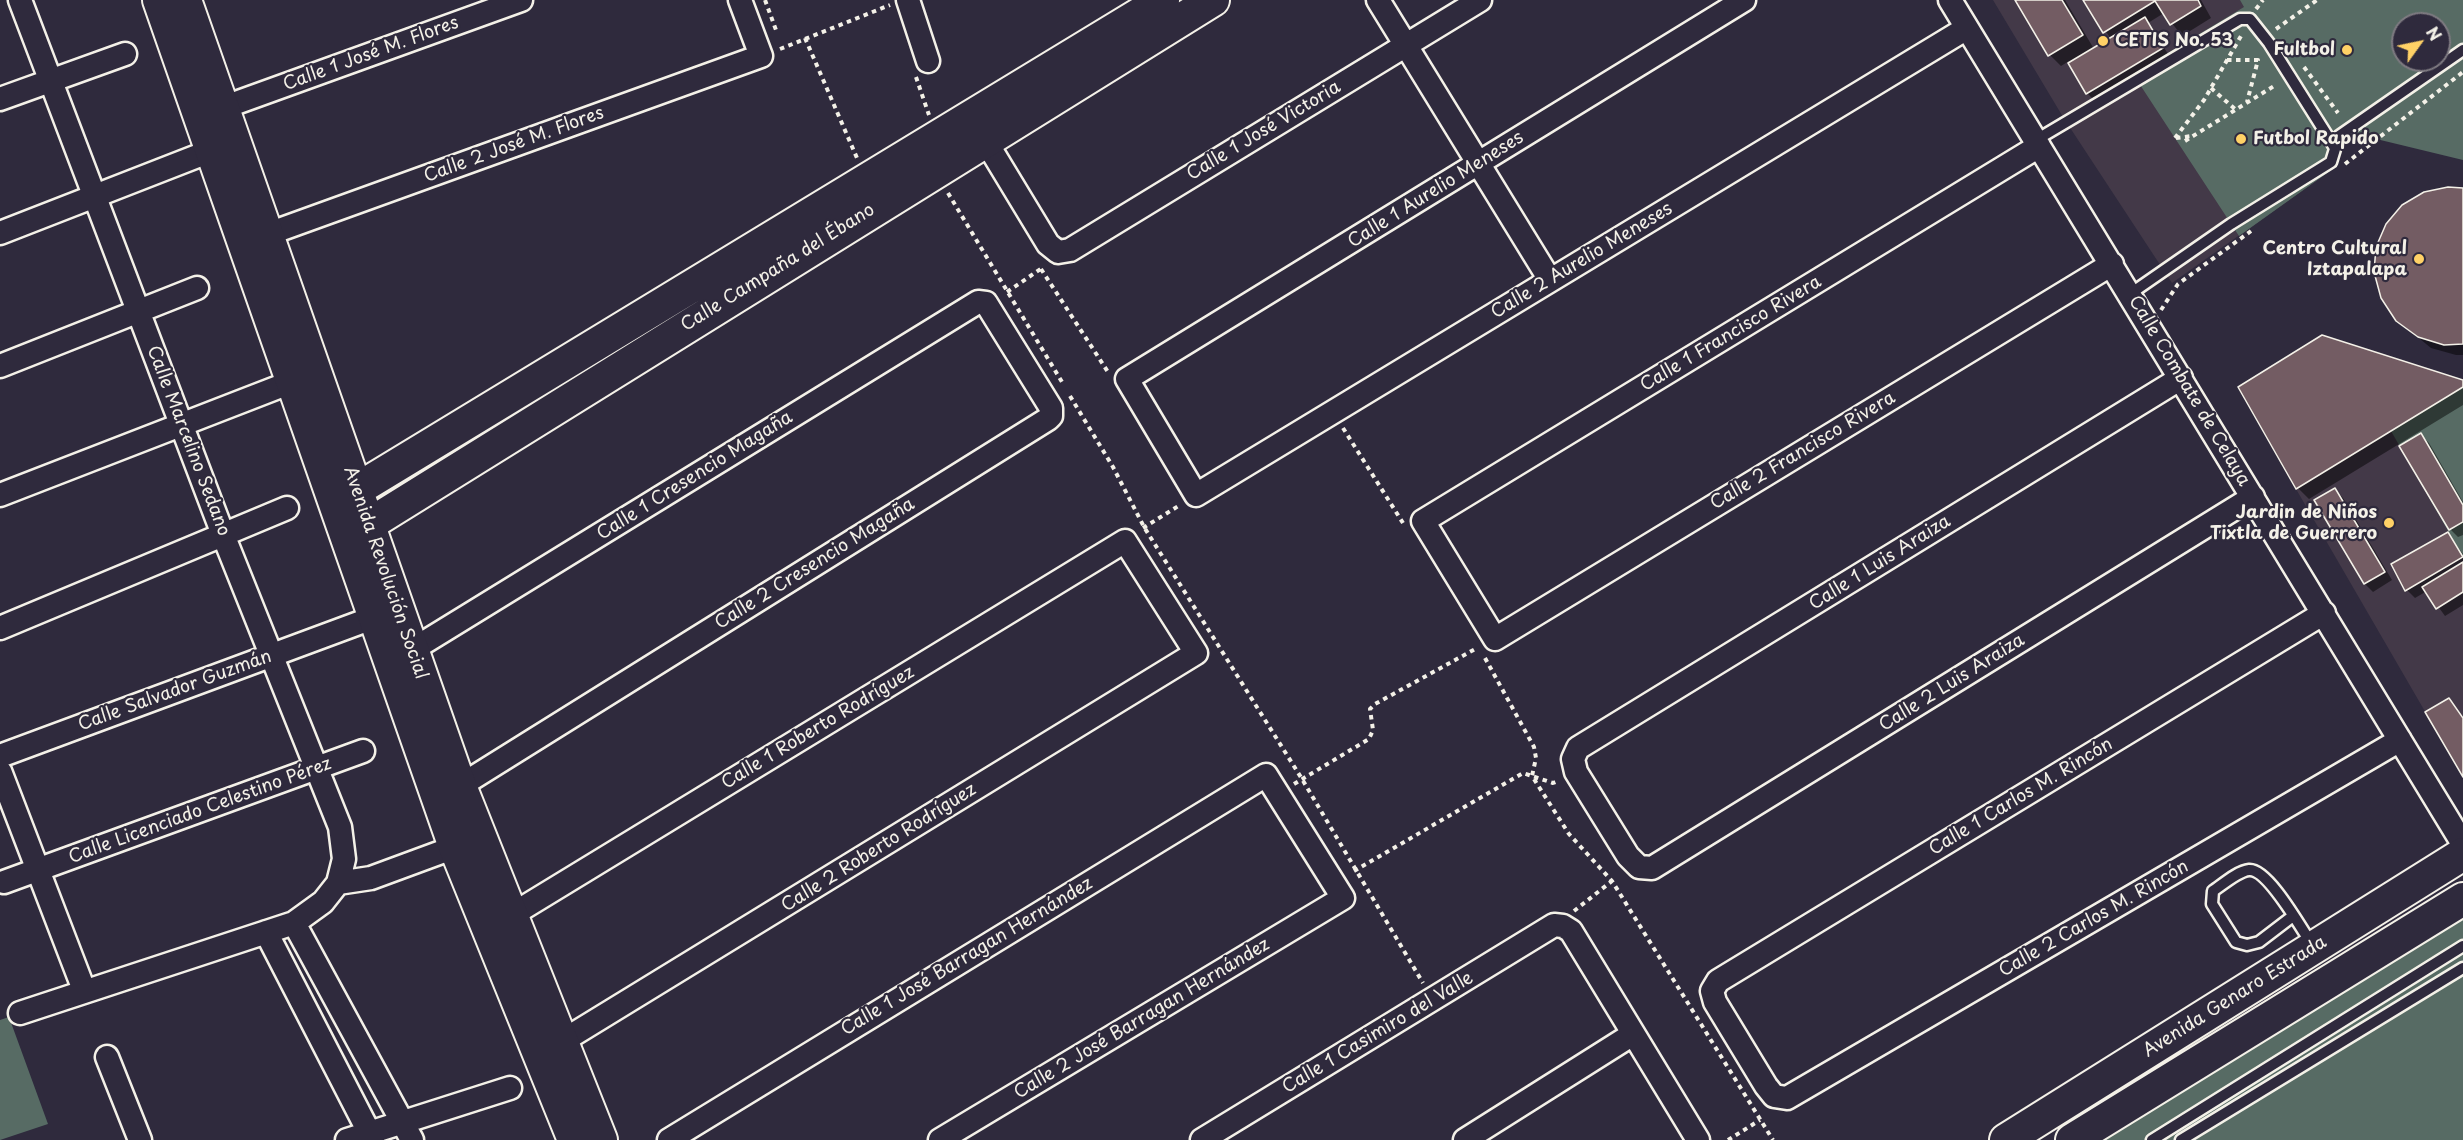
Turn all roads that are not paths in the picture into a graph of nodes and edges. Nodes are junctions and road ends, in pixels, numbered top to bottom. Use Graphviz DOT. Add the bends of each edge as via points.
graph roads {
  1 [pos="20,0"];
  2 [pos="159,0"];
  3 [pos="185,0"];
  4 [pos="521,0"];
  5 [pos="740,0"];
  6 [pos="1162,0"];
  7 [pos="1213,0"];
  8 [pos="1378,0"];
  9 [pos="1480,0"];
  10 [pos="1744,0"];
  11 [pos="1950,0"];
  12 [pos="902,1"];
  13 [pos="1142,28"];
  14 [pos="1967,28"];
  15 [pos="1406,45"];
  16 [pos="2463,50"];
  17 [pos="125,54"];
  18 [pos="928,61"];
  19 [pos="50,81"];
  20 [pos="0,99"];
  21 [pos="222,108"];
  22 [pos="985,140"];
  23 [pos="2037,143"];
  24 [pos="2335,148"];
  25 [pos="213,150"];
  26 [pos="1479,164"];
  27 [pos="97,198"];
  28 [pos="0,233"];
  29 [pos="268,234"];
  30 [pos="2112,264"];
  31 [pos="1550,280"];
  32 [pos="197,288"];
  33 [pos="2130,294"];
  34 [pos="982,303"];
  35 [pos="138,310"];
  36 [pos="0,366"];
  37 [pos="2181,378"];
  38 [pos="294,381"];
  39 [pos="181,424"];
  40 [pos="389,472"];
  41 [pos="0,495"];
  42 [pos="1196,495"];
  43 [pos="2253,497"];
  44 [pos="345,498"];
  45 [pos="404,501"];
  46 [pos="287,508"];
  47 [pos="357,532"];
  48 [pos="224,537"];
  49 [pos="2324,613"];
  50 [pos="363,622"];
  51 [pos="0,628"];
  52 [pos="1495,639"];
  53 [pos="412,650"];
  54 [pos="1196,653"];
  55 [pos="271,655"];
  56 [pos="2400,740"];
  57 [pos="363,751"];
  58 [pos="0,756"];
  59 [pos="319,768"];
  60 [pos="0,771"];
  61 [pos="1576,772"];
  62 [pos="460,786"];
  63 [pos="2463,844"];
  64 [pos="455,847"];
  65 [pos="2463,854"];
  66 [pos="37,869"];
  67 [pos="4,882"];
  68 [pos="338,883"];
  69 [pos="1339,890"];
  70 [pos="2463,899"];
  71 [pos="510,916"];
  72 [pos="2292,916"];
  73 [pos="294,923"];
  74 [pos="266,932"];
  75 [pos="2463,946"];
  76 [pos="2314,947"];
  77 [pos="2463,968"];
  78 [pos="84,990"];
  79 [pos="20,1013"];
  80 [pos="1633,1034"];
  81 [pos="561,1042"];
  82 [pos="107,1057"];
  83 [pos="510,1088"];
  84 [pos="1787,1098"];
  85 [pos="407,1131"];
  86 [pos="371,1136"];
  87 [pos="140,1140"];
  88 [pos="347,1140"];
  89 [pos="574,1140"];
  90 [pos="601,1140"];
  91 [pos="669,1140"];
  92 [pos="940,1140"];
  93 [pos="1202,1140"];
  94 [pos="1465,1140"];
  95 [pos="1698,1140"];
  96 [pos="2006,1140"];
  97 [pos="2072,1140"];
  98 [pos="2152,1140"];
  99 [pos="2181,1140"];
  1 -- 19 [label="street, Calle Marcelino Sedano"];
  2 -- 25 [label="street, Avenida Revolución Social"];
  3 -- 21 [label="street, Avenida Revolución Social"];
  4 -- 21 [label="street, Calle 1 José M. Flores"];
  5 -- 29 [label="street, Calle 2 José M. Flores" via="761,57"];
  6 -- 13 [label="street, Calle Campaña del Ébano"];
  7 -- 13 [label="street, Calle Campaña del Ébano"];
  8 -- 15 [label="street"];
  9 -- 15 [label="street, Calle 1 José Victoria"];
  10 -- 26 [label="street, Calle 1 Aurelio Meneses"];
  11 -- 14 [label="street, Calle Combate de Celaya"];
  12 -- 18 [label="street"];
  13 -- 22 [label="street, Calle Campaña del Ébano"];
  13 -- 40 [label="street, Calle Campaña del Ébano" via="867,180"];
  14 -- 23 [label="street, Calle Combate de Celaya"];
  14 -- 31 [label="street, Calle 2 Aurelio Meneses"];
  15 -- 22 [label="street, Calle 1 José Victoria" via="1070,250 1053,248"];
  15 -- 26 [label="street"];
  16 -- 24 [label="lane" via="2345,131"];
  17 -- 19 [label="street"];
  19 -- 20 [label="street"];
  19 -- 27 [label="street, Calle Marcelino Sedano"];
  21 -- 29 [label="street, Avenida Revolución Social"];
  22 -- 45 [label="street, Calle Campaña del Ébano"];
  23 -- 24 [label="lane" via="2240,20 2250,19"];
  23 -- 30 [label="street, Calle Combate de Celaya"];
  23 -- 52 [label="street, Calle 1 Francisco Rivera" via="1423,521"];
  24 -- 33 [label="lane" via="2331,162 2231,224"];
  25 -- 27 [label="street"];
  25 -- 38 [label="street, Avenida Revolución Social"];
  26 -- 31 [label="street"];
  26 -- 42 [label="street, Calle 1 Aurelio Meneses" via="1127,379"];
  27 -- 28 [label="street"];
  27 -- 35 [label="street, Calle Marcelino Sedano"];
  29 -- 44 [label="street, Avenida Revolución Social"];
  30 -- 33 [label="street, Calle Combate de Celaya"];
  30 -- 52 [label="street, Calle 2 Francisco Rivera"];
  31 -- 42 [label="street, Calle 2 Aurelio Meneses"];
  32 -- 35 [label="street"];
  33 -- 37 [label="street, Calle Combate de Celaya"];
  34 -- 53 [label="street, Calle 1 Cresencio Magaña"];
  34 -- 62 [label="street, Calle 2 Cresencio Magaña" via="1052,408 1051,416"];
  35 -- 36 [label="street"];
  35 -- 39 [label="street, Calle Marcelino Sedano"];
  37 -- 43 [label="street, Calle Combate de Celaya"];
  37 -- 61 [label="street, Calle 1 Luis Araiza" via="1578,748 1573,759"];
  38 -- 39 [label="street"];
  38 -- 44 [label="street, Avenida Revolución Social"];
  39 -- 41 [label="street"];
  39 -- 48 [label="street, Calle Marcelino Sedano"];
  40 -- 44 [label="street, Calle Campaña del Ébano"];
  40 -- 45 [label="street" via="391,489"];
  43 -- 49 [label="street, Calle Combate de Celaya"];
  43 -- 61 [label="street, Calle 2 Luis Araiza" via="1652,868 1639,867 1628,856"];
  44 -- 47 [label="street, Avenida Revolución Social"];
  45 -- 47 [label="street, Calle Campaña del Ébano"];
  46 -- 48 [label="street"];
  47 -- 50 [label="street, Avenida Revolución Social"];
  47 -- 53 [label="street, Avenida Revolución Social"];
  48 -- 51 [label="street"];
  48 -- 55 [label="street, Calle Marcelino Sedano"];
  49 -- 56 [label="street, Calle Combate de Celaya"];
  49 -- 84 [label="street, Calle 1 Carlos M. Rincón" via="1718,981 1712,991 1715,1002 1766,1086 1774,1096"];
  50 -- 55 [label="street, Calle Salvador Guzmán"];
  50 -- 64 [label="street, Avenida Revolución Social"];
  53 -- 62 [label="street, Avenida Revolución Social"];
  54 -- 71 [label="street, Calle 1 Roberto Rodríguez" via="1125,541"];
  54 -- 81 [label="street, Calle 2 Roberto Rodríguez"];
  55 -- 58 [label="street, Calle Salvador Guzmán"];
  55 -- 59 [label="street, Calle Marcelino Sedano"];
  56 -- 63 [label="street, Calle Combate de Celaya"];
  56 -- 84 [label="street, Calle 2 Carlos M. Rincón"];
  57 -- 59 [label="street, Calle Licenciado Celestino Pérez"];
  59 -- 66 [label="street, Calle Licenciado Celestino Pérez"];
  59 -- 68 [label="street, Calle Marcelino Sedano" via="340,827 344,859"];
  60 -- 66 [label="street"];
  62 -- 71 [label="street, Avenida Revolución Social"];
  64 -- 68 [label="street" via="371,878"];
  64 -- 89 [label="street, Avenida Revolución Social"];
  65 -- 76 [label="street, Avenida Genaro Estrada"];
  66 -- 67 [label="street, Calle Licenciado Celestino Pérez"];
  66 -- 78 [label="street"];
  68 -- 73 [label="street" via="323,902"];
  69 -- 91 [label="street, Calle 1 José Barragan Hernández" via="1266,775"];
  69 -- 92 [label="street, Calle 2 José Barragan Hernández"];
  70 -- 97 [label="street, Avenida Genaro Estrada"];
  71 -- 81 [label="street, Avenida Revolución Social"];
  72 -- 72 [label="lane" via="2259,942 2236,942 2212,904 2213,891 2246,870 2256,870 2268,880"];
  72 -- 76 [label="lane"];
  73 -- 74 [label="street"];
  73 -- 85 [label="street"];
  74 -- 78 [label="street"];
  74 -- 86 [label="street"];
  75 -- 98 [label="lane"];
  76 -- 96 [label="street, Avenida Genaro Estrada"];
  77 -- 99 [label="lane"];
  78 -- 79 [label="street"];
  80 -- 93 [label="street, Calle 1 Casimiro del Valle" via="1571,932 1559,926"];
  80 -- 94 [label="street"];
  80 -- 95 [label="street"];
  81 -- 90 [label="street, Avenida Revolución Social"];
  82 -- 87 [label="street"];
  83 -- 85 [label="street"];
  85 -- 86 [label="street"];
  86 -- 88 [label="street"];
}
